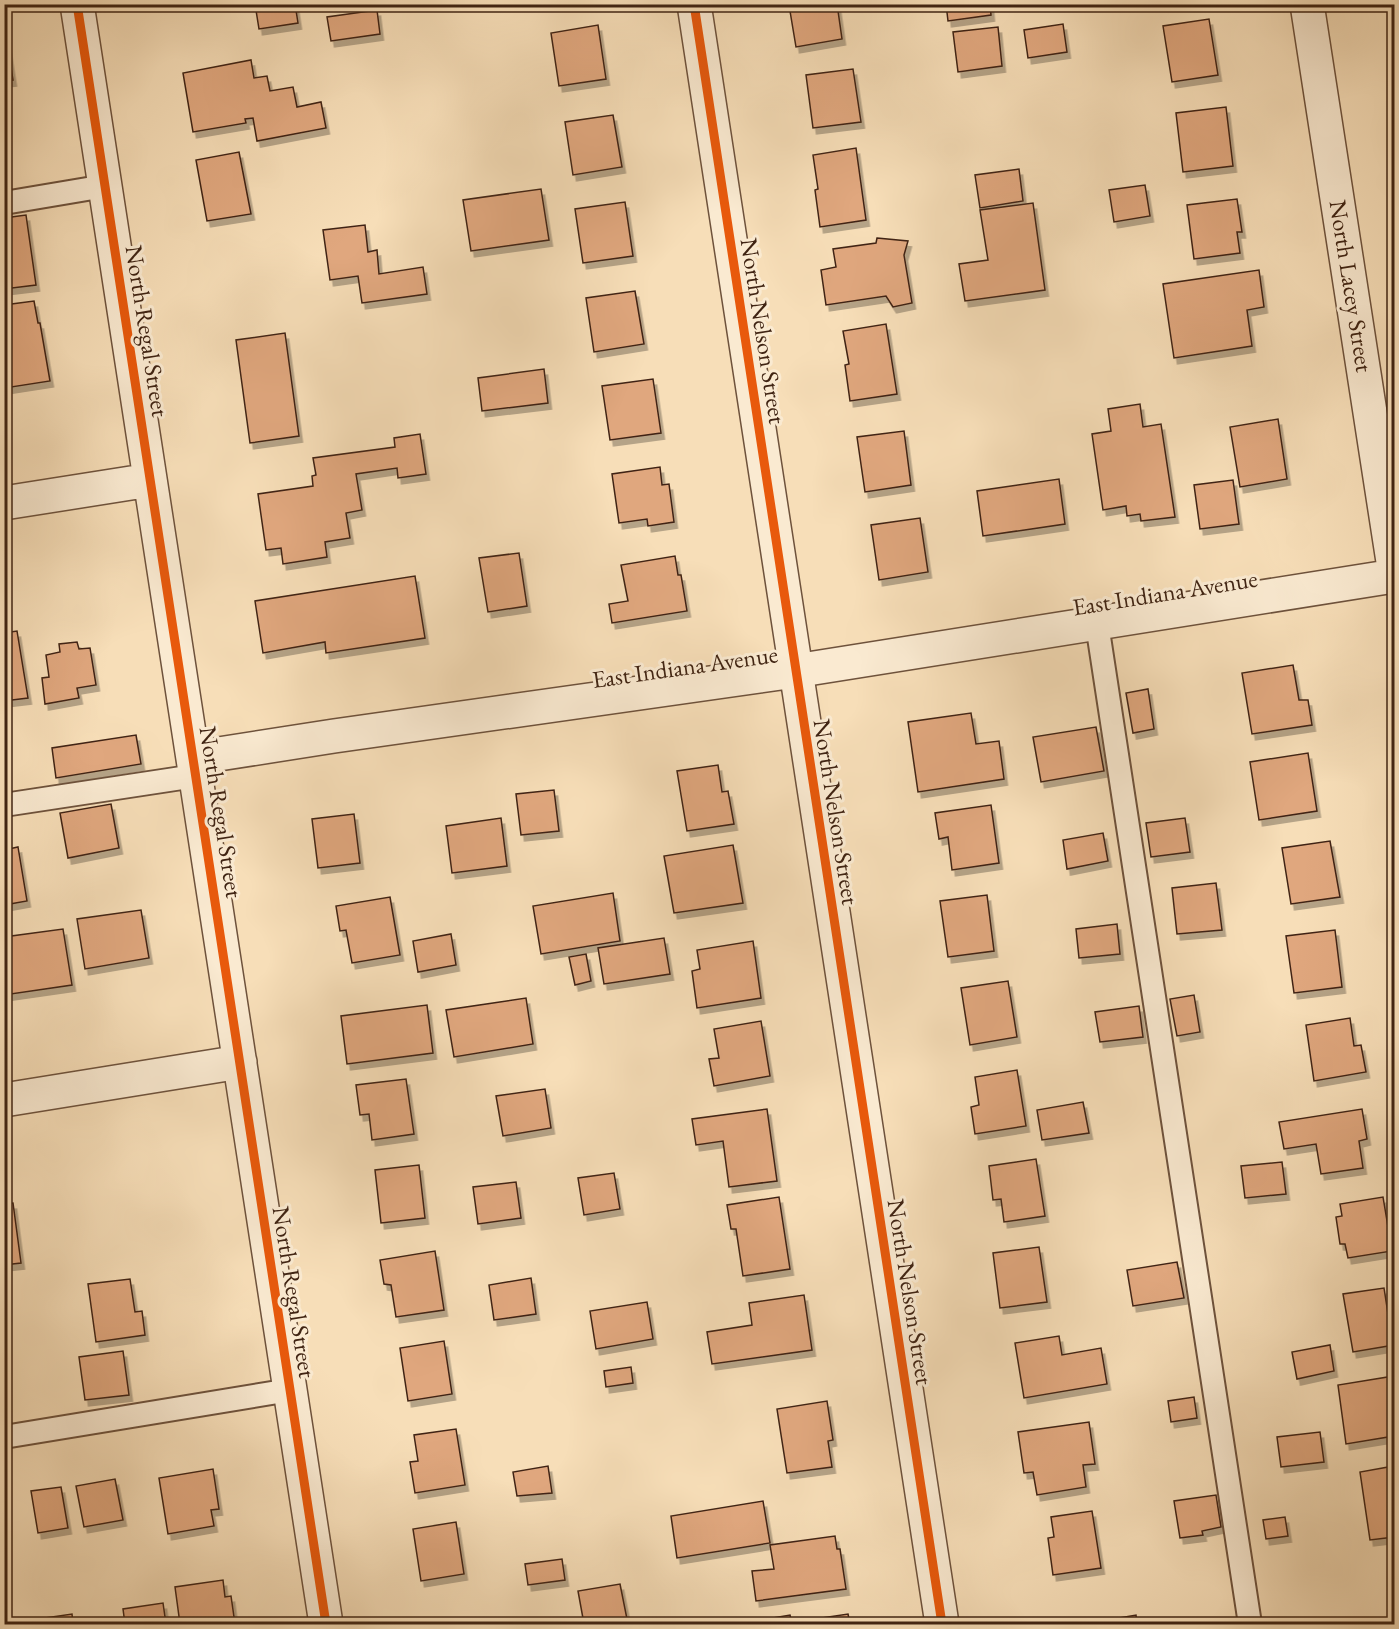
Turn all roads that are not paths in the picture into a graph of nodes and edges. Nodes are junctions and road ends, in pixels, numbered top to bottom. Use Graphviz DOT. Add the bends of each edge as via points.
graph roads {
  1 [pos="77,4"];
  2 [pos="694,4"];
  3 [pos="1308,4"];
  4 [pos="105,186"];
  5 [pos="4,203"];
  6 [pos="150,480"];
  7 [pos="4,503"];
  8 [pos="1395,568"];
  9 [pos="1395,576"];
  10 [pos="1096,624"];
  11 [pos="795,671"];
  12 [pos="194,767"];
  13 [pos="4,805"];
  14 [pos="240,1062"];
  15 [pos="4,1100"];
  16 [pos="290,1390"];
  17 [pos="4,1437"];
  18 [pos="326,1624"];
  19 [pos="942,1624"];
  20 [pos="1250,1624"];
  1 -- 4 [label="street, North Regal Street"];
  2 -- 11 [label="street, North Nelson Street"];
  3 -- 8 [label="street, North Lacey Street"];
  4 -- 5 [label="lane"];
  4 -- 6 [label="street, North Regal Street"];
  6 -- 7 [label="street"];
  6 -- 12 [label="street, North Regal Street"];
  9 -- 10 [label="street, East Indiana Avenue"];
  10 -- 11 [label="street, East Indiana Avenue"];
  10 -- 20 [label="lane"];
  11 -- 12 [label="street, East Indiana Avenue" via="334,736"];
  11 -- 19 [label="street, North Nelson Street"];
  12 -- 13 [label="lane"];
  12 -- 14 [label="street, North Regal Street"];
  14 -- 15 [label="street"];
  14 -- 16 [label="street, North Regal Street"];
  16 -- 17 [label="lane"];
  16 -- 18 [label="street, North Regal Street"];
}
